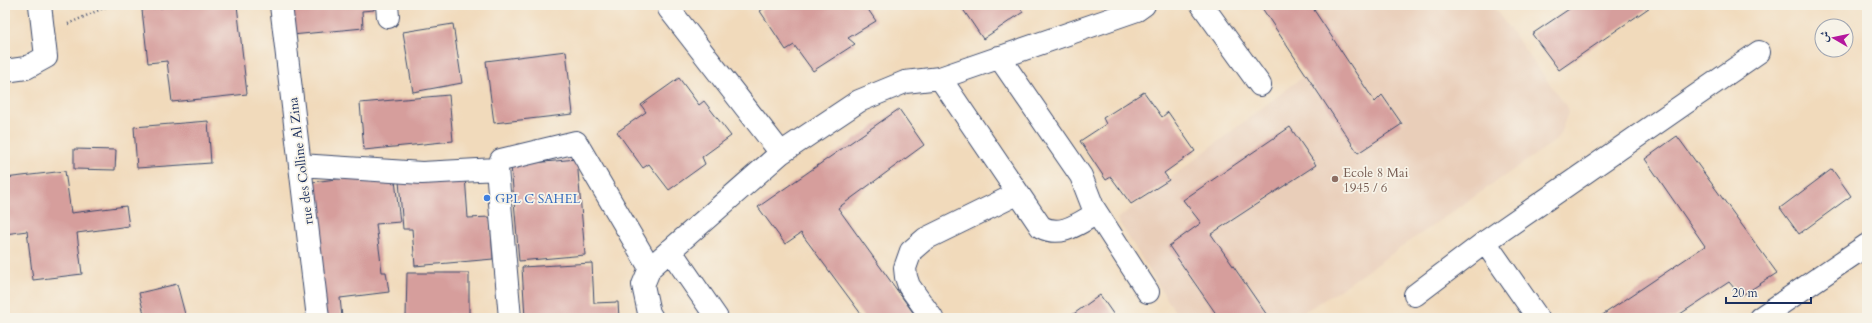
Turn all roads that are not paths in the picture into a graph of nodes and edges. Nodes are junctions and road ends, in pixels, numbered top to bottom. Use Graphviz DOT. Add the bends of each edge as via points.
graph roads {
  1 [pos="40,5"];
  2 [pos="281,5"];
  3 [pos="1144,5"];
  4 [pos="1202,5"];
  5 [pos="669,9"];
  6 [pos="1759,52"];
  7 [pos="999,57"];
  8 [pos="5,71"];
  9 [pos="940,78"];
  10 [pos="1260,85"];
  11 [pos="781,152"];
  12 [pos="501,160"];
  13 [pos="300,165"];
  14 [pos="1018,194"];
  15 [pos="1097,213"];
  16 [pos="1485,242"];
  17 [pos="1867,245"];
  18 [pos="670,250"];
  19 [pos="650,268"];
  20 [pos="1148,292"];
  21 [pos="1415,295"];
  22 [pos="318,318"];
  23 [pos="510,318"];
  24 [pos="652,318"];
  25 [pos="717,318"];
  26 [pos="932,318"];
  27 [pos="1538,318"];
  28 [pos="1760,318"];
  1 -- 8 [label="street" via="46,57 26,68"];
  2 -- 13 [label="street, rue des Colline Al Zina"];
  3 -- 7 [label="street" via="1137,10"];
  4 -- 10 [label="street"];
  5 -- 11 [label="street"];
  6 -- 16 [label="street"];
  7 -- 9 [label="street"];
  7 -- 15 [label="street" via="1081,176"];
  9 -- 11 [label="street" via="904,82 859,101"];
  9 -- 14 [label="street"];
  11 -- 18 [label="street"];
  12 -- 19 [label="street" via="576,142"];
  13 -- 22 [label="street, rue des Colline Al Zina"];
  13 -- 23 [label="street" via="422,173 497,169"];
  14 -- 15 [label="street" via="1041,227 1049,231 1065,230"];
  14 -- 26 [label="street" via="925,239 911,250 905,268 906,277 909,286"];
  15 -- 20 [label="street"];
  16 -- 21 [label="street"];
  16 -- 27 [label="street"];
  17 -- 28 [label="street"];
  18 -- 19 [label="street"];
  18 -- 25 [label="street"];
  19 -- 24 [label="street" via="643,286"];
}
